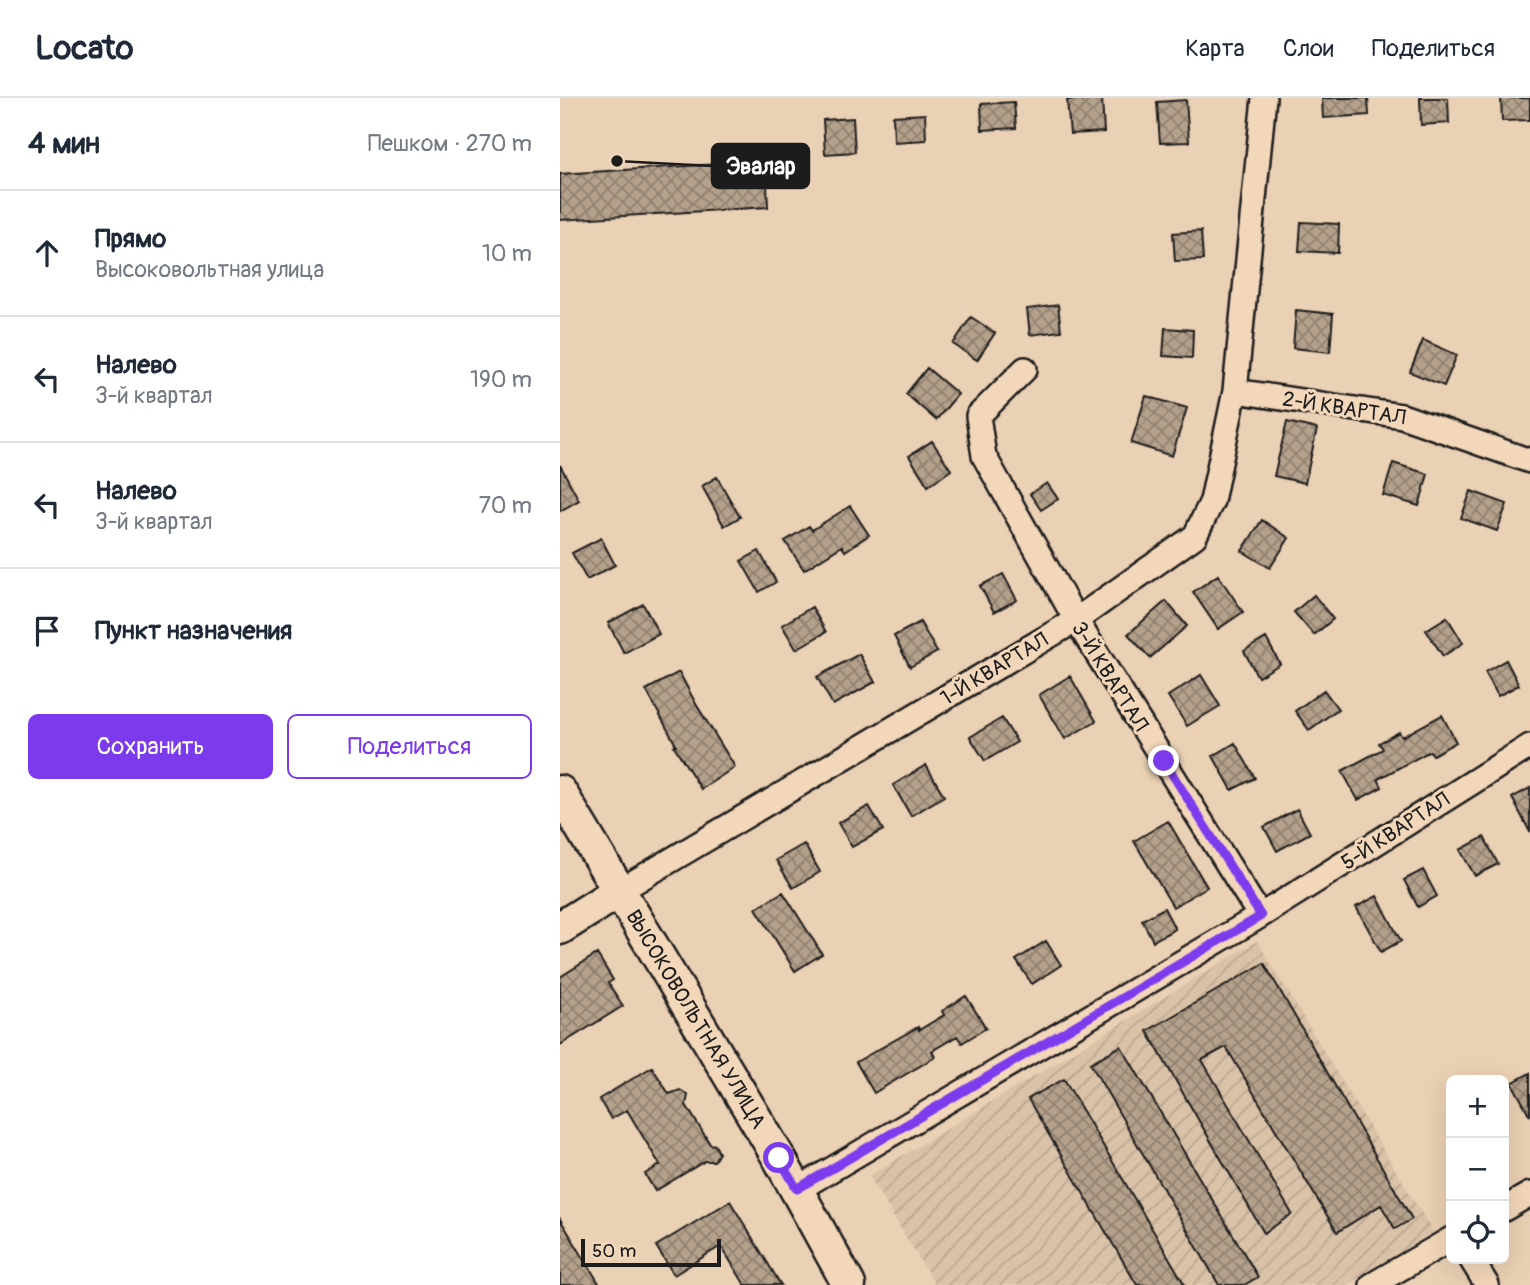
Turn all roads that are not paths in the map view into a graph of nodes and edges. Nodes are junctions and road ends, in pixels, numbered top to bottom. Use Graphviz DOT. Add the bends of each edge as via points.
graph roads {
  1 [pos="1264,98"];
  2 [pos="1025,369"];
  3 [pos="1235,391"];
  4 [pos="1530,461"];
  5 [pos="1076,620"];
  6 [pos="1530,746"];
  7 [pos="560,792"];
  8 [pos="619,891"];
  9 [pos="1261,916"];
  10 [pos="560,928"];
  11 [pos="797,1189"];
  12 [pos="1530,1194"];
  13 [pos="1509,1206"];
  14 [pos="1446,1242"];
  15 [pos="1474,1264"];
  16 [pos="849,1285"];
  17 [pos="1372,1285"];
  18 [pos="1487,1285"];
  1 -- 3 [label="street, 1-Й КВАРТАЛ"];
  2 -- 5 [label="street, 3-Й КВАРТАЛ" via="978,416 984,456"];
  3 -- 4 [label="street, 2-Й КВАРТАЛ" via="1402,416"];
  3 -- 5 [label="street, 1-Й КВАРТАЛ" via="1212,501 1195,536"];
  5 -- 8 [label="street, 1-Й КВАРТАЛ"];
  5 -- 9 [label="street, 3-Й КВАРТАЛ"];
  6 -- 9 [label="street, 5-Й КВАРТАЛ"];
  7 -- 8 [label="street, ВЫСОКОВОЛЬТНАЯ УЛИЦА"];
  8 -- 10 [label="street"];
  8 -- 11 [label="street, ВЫСОКОВОЛЬТНАЯ УЛИЦА"];
  9 -- 11 [label="street"];
  11 -- 16 [label="street, ВЫСОКОВОЛЬТНАЯ УЛИЦА"];
  12 -- 13 [label="street"];
  14 -- 17 [label="street"];
  15 -- 18 [label="street"];
}
